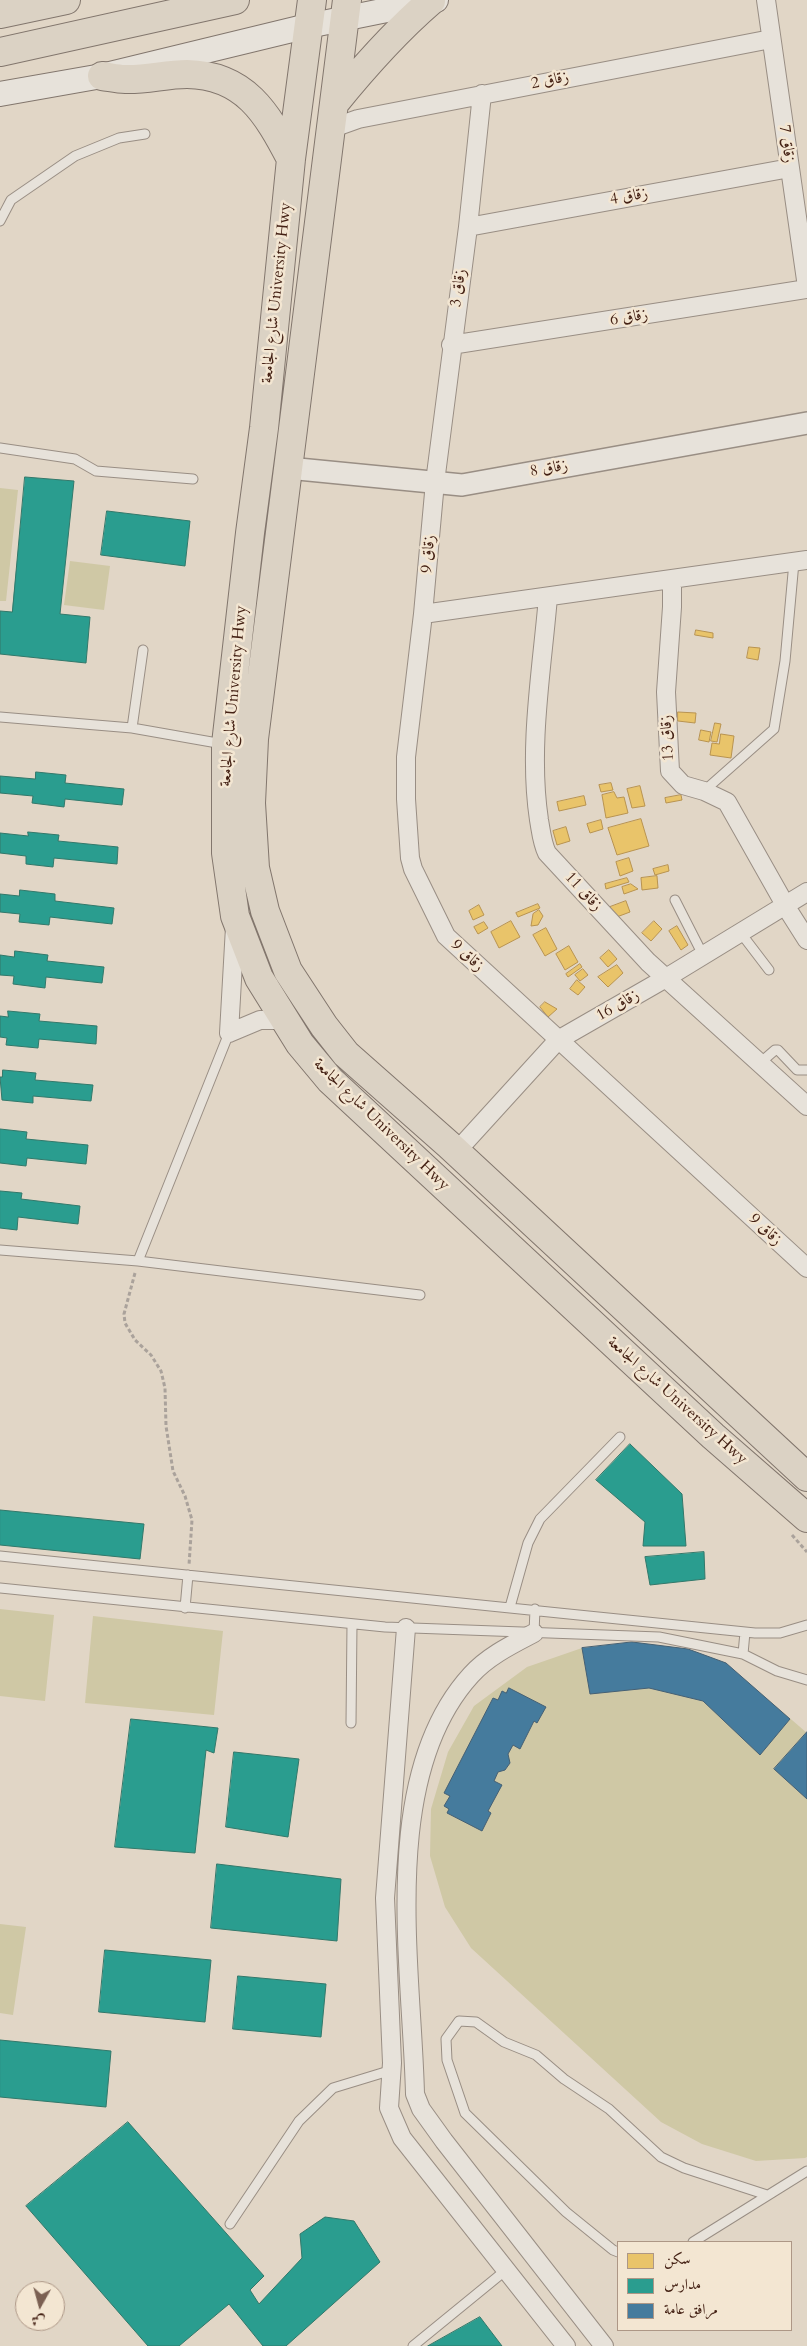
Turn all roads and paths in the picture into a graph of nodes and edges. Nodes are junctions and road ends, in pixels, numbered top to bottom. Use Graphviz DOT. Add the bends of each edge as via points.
graph roads {
  1 [pos="66,0"];
  2 [pos="234,0"];
  3 [pos="312,0"];
  4 [pos="434,0"];
  5 [pos="766,0"];
  6 [pos="346,10"];
  7 [pos="0,14"];
  8 [pos="308,26"];
  9 [pos="770,39"];
  10 [pos="0,52"];
  11 [pos="102,76"];
  12 [pos="0,94"];
  13 [pos="482,94"];
  14 [pos="332,116"];
  15 [pos="144,134"];
  16 [pos="290,159"];
  17 [pos="790,168"];
  18 [pos="0,221"];
  19 [pos="468,227"];
  20 [pos="807,288"];
  21 [pos="451,345"];
  22 [pos="807,423"];
  23 [pos="0,448"];
  24 [pos="288,468"];
  25 [pos="193,479"];
  26 [pos="435,482"];
  27 [pos="801,561"];
  28 [pos="672,580"];
  29 [pos="548,597"];
  30 [pos="423,614"];
  31 [pos="143,650"];
  32 [pos="0,716"];
  33 [pos="132,728"];
  34 [pos="226,744"];
  35 [pos="704,791"];
  36 [pos="807,892"];
  37 [pos="675,900"];
  38 [pos="785,904"];
  39 [pos="235,916"];
  40 [pos="740,932"];
  41 [pos="807,940"];
  42 [pos="703,955"];
  43 [pos="769,970"];
  44 [pos="666,978"];
  45 [pos="285,1020"];
  46 [pos="229,1033"];
  47 [pos="558,1040"];
  48 [pos="760,1063"];
  49 [pos="807,1070"];
  50 [pos="807,1106"];
  51 [pos="456,1152"];
  52 [pos="0,1250"];
  53 [pos="138,1261"];
  54 [pos="807,1268"];
  55 [pos="420,1295"];
  56 [pos="736,1412"];
  57 [pos="713,1436"];
  58 [pos="620,1437"];
  59 [pos="806,1476"];
  60 [pos="799,1526"];
  61 [pos="807,1552"];
  62 [pos="0,1556"];
  63 [pos="188,1575"];
  64 [pos="0,1588"];
  65 [pos="510,1607"];
  66 [pos="185,1608"];
  67 [pos="535,1610"];
  68 [pos="352,1624"];
  69 [pos="807,1625"];
  70 [pos="406,1628"];
  71 [pos="746,1632"];
  72 [pos="534,1633"];
  73 [pos="743,1654"];
  74 [pos="807,1680"];
  75 [pos="351,1723"];
  76 [pos="392,2070"];
  77 [pos="807,2171"];
  78 [pos="767,2195"];
  79 [pos="230,2224"];
  80 [pos="695,2241"];
  81 [pos="617,2252"];
  82 [pos="506,2270"];
  83 [pos="413,2346"];
  84 [pos="566,2346"];
  85 [pos="604,2346"];
  1 -- 7 [label="main road"];
  2 -- 10 [label="main road"];
  3 -- 8 [label="main road, شارع الجامعة University Hwy"];
  4 -- 6 [label="main road"];
  4 -- 14 [label="main road" via="382,48"];
  5 -- 9 [label="street, زقاق 7"];
  6 -- 8 [label="main road"];
  6 -- 14 [label="main road, شارع الجامعة University Hwy"];
  8 -- 11 [label="main road"];
  8 -- 16 [label="main road, شارع الجامعة University Hwy"];
  9 -- 13 [label="street, زقاق 2"];
  9 -- 17 [label="street, زقاق 7"];
  11 -- 12 [label="main road"];
  11 -- 16 [label="main road" via="126,79 186,74 209,76 230,83 246,93 272,122"];
  13 -- 14 [label="street, زقاق 2" via="358,119"];
  13 -- 19 [label="street, زقاق 3"];
  14 -- 24 [label="main road, شارع الجامعة University Hwy"];
  15 -- 18 [label="lane" via="119,138 75,156 11,200"];
  16 -- 34 [label="main road, شارع الجامعة University Hwy" via="264,428"];
  17 -- 19 [label="street, زقاق 4"];
  17 -- 20 [label="street, زقاق 7"];
  19 -- 21 [label="street, زقاق 3"];
  20 -- 21 [label="street, زقاق 6"];
  21 -- 26 [label="street, زقاق 3"];
  22 -- 26 [label="street, زقاق 8" via="462,485"];
  23 -- 25 [label="lane" via="75,459 96,472"];
  24 -- 26 [label="street, زقاق 8"];
  24 -- 51 [label="main road, شارع الجامعة University Hwy" via="254,739 251,803 255,868 265,912 288,971 346,1054"];
  26 -- 30 [label="street, زقاق 9"];
  27 -- 28 [label="street"];
  27 -- 35 [label="lane" via="774,729"];
  28 -- 29 [label="street"];
  28 -- 35 [label="street, زقاق 13" via="666,692 670,771 683,785"];
  29 -- 30 [label="street"];
  29 -- 44 [label="street, زقاق 11" via="535,758 544,848"];
  30 -- 47 [label="street, زقاق 9" via="406,757 406,799 413,869 446,936"];
  31 -- 33 [label="lane"];
  32 -- 33 [label="lane"];
  33 -- 34 [label="lane"];
  34 -- 39 [label="main road, شارع الجامعة University Hwy" via="226,852"];
  35 -- 38 [label="street, زقاق 13" via="727,802"];
  36 -- 38 [label="street, زقاق 16"];
  37 -- 42 [label="lane"];
  38 -- 40 [label="street, زقاق 16"];
  38 -- 41 [label="street, زقاق 13"];
  39 -- 45 [label="main road, شارع الجامعة University Hwy" via="259,978"];
  39 -- 46 [label="street"];
  40 -- 42 [label="street, زقاق 16"];
  40 -- 43 [label="lane"];
  42 -- 44 [label="street, زقاق 16"];
  44 -- 47 [label="street, زقاق 16"];
  44 -- 48 [label="street, زقاق 11"];
  45 -- 46 [label="street" via="260,1020"];
  45 -- 57 [label="main road, شارع الجامعة University Hwy" via="330,1080"];
  46 -- 53 [label="lane"];
  47 -- 51 [label="street, زقاق 16"];
  47 -- 54 [label="street, زقاق 9"];
  48 -- 49 [label="lane" via="778,1050 797,1070"];
  48 -- 50 [label="street, زقاق 11"];
  51 -- 56 [label="main road, شارع الجامعة University Hwy"];
  52 -- 53 [label="lane"];
  53 -- 55 [label="lane"];
  53 -- 63 [label="path" via="124,1323 161,1371 173,1471 192,1520"];
  56 -- 57 [label="main road"];
  56 -- 59 [label="main road, شارع الجامعة University Hwy"];
  57 -- 60 [label="main road, شارع الجامعة University Hwy"];
  58 -- 65 [label="lane" via="540,1519 528,1543"];
  60 -- 61 [label="path"];
  62 -- 63 [label="lane"];
  63 -- 65 [label="lane"];
  63 -- 66 [label="lane"];
  64 -- 66 [label="lane"];
  65 -- 67 [label="lane"];
  66 -- 68 [label="lane"];
  67 -- 71 [label="lane"];
  67 -- 72 [label="lane"];
  68 -- 70 [label="lane"];
  68 -- 75 [label="lane"];
  69 -- 71 [label="lane" via="780,1633"];
  70 -- 72 [label="lane"];
  70 -- 76 [label="street" via="385,1898"];
  71 -- 73 [label="lane"];
  72 -- 73 [label="lane" via="659,1637"];
  72 -- 85 [label="street" via="490,1658 472,1674 442,1716 423,1769 410,1826 406,1888 415,2094 421,2109 444,2141"];
  73 -- 74 [label="lane" via="777,1671"];
  76 -- 79 [label="lane" via="333,2088 299,2120"];
  76 -- 82 [label="street" via="389,2108 402,2138"];
  77 -- 78 [label="lane"];
  78 -- 80 [label="lane"];
  78 -- 81 [label="lane" via="684,2168 661,2157 609,2109 564,2079 536,2055 504,2042 476,2022 459,2021 446,2039 447,2060 465,2113 566,2212"];
  82 -- 83 [label="lane"];
  82 -- 84 [label="street"];
}
